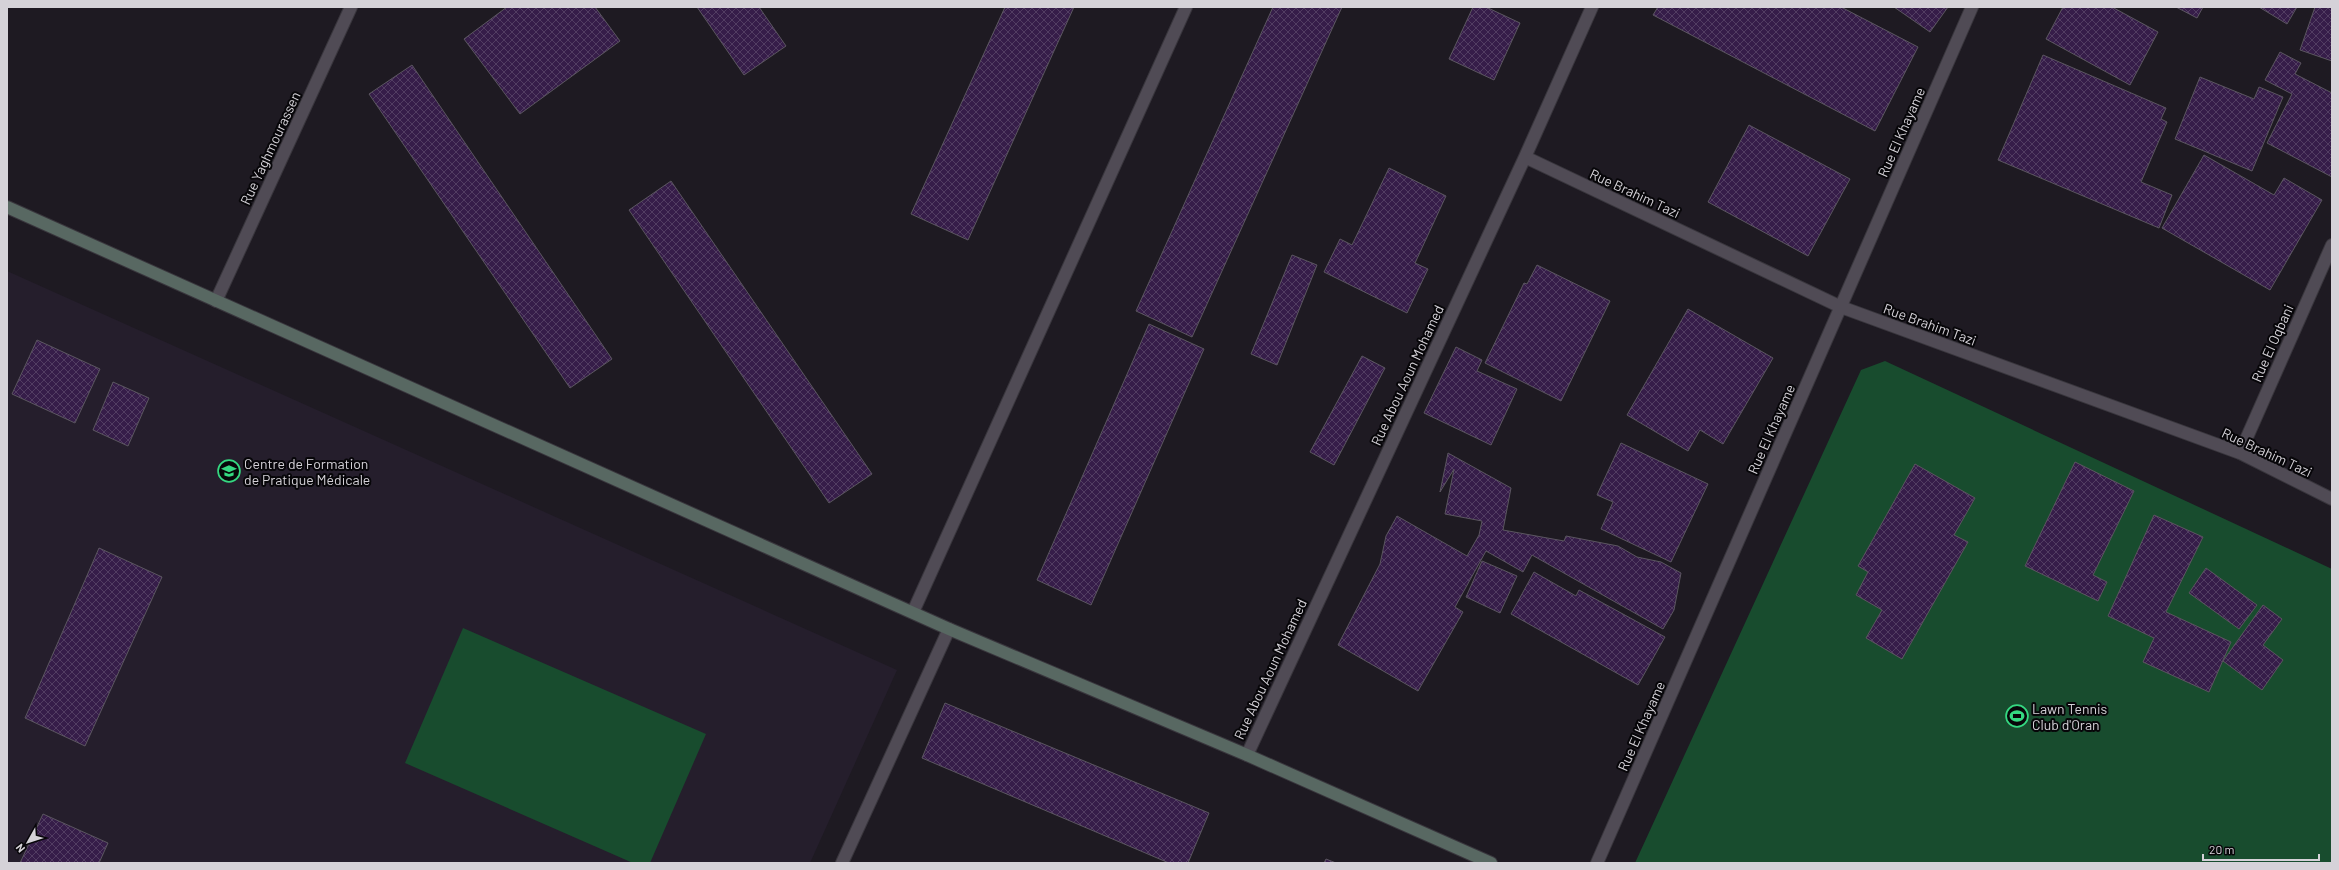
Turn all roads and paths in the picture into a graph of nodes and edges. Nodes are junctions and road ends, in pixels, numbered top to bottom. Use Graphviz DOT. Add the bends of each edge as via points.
graph roads {
  1 [pos="351,7"];
  2 [pos="1186,7"];
  3 [pos="1592,7"];
  4 [pos="1972,7"];
  5 [pos="1525,157"];
  6 [pos="7,207"];
  7 [pos="2332,245"];
  8 [pos="216,301"];
  9 [pos="1841,308"];
  10 [pos="2240,453"];
  11 [pos="2332,499"];
  12 [pos="913,612"];
  13 [pos="948,629"];
  14 [pos="1247,755"];
  15 [pos="842,863"];
  16 [pos="1491,863"];
  17 [pos="1598,863"];
  1 -- 8 [label="street, Rue Yaghmourassen"];
  2 -- 12 [label="street"];
  3 -- 5 [label="street, Rue Abou Aoun Mohamed"];
  4 -- 9 [label="street, Rue El Khayame"];
  5 -- 9 [label="street, Rue Brahim Tazi"];
  5 -- 14 [label="street, Rue Abou Aoun Mohamed"];
  6 -- 8 [label="street"];
  7 -- 10 [label="street, Rue El Oqbani"];
  8 -- 12 [label="street"];
  9 -- 10 [label="street, Rue Brahim Tazi"];
  9 -- 17 [label="street, Rue El Khayame"];
  10 -- 11 [label="street, Rue Brahim Tazi"];
  12 -- 13 [label="street"];
  13 -- 14 [label="street"];
  13 -- 15 [label="street"];
  14 -- 16 [label="street"];
}
